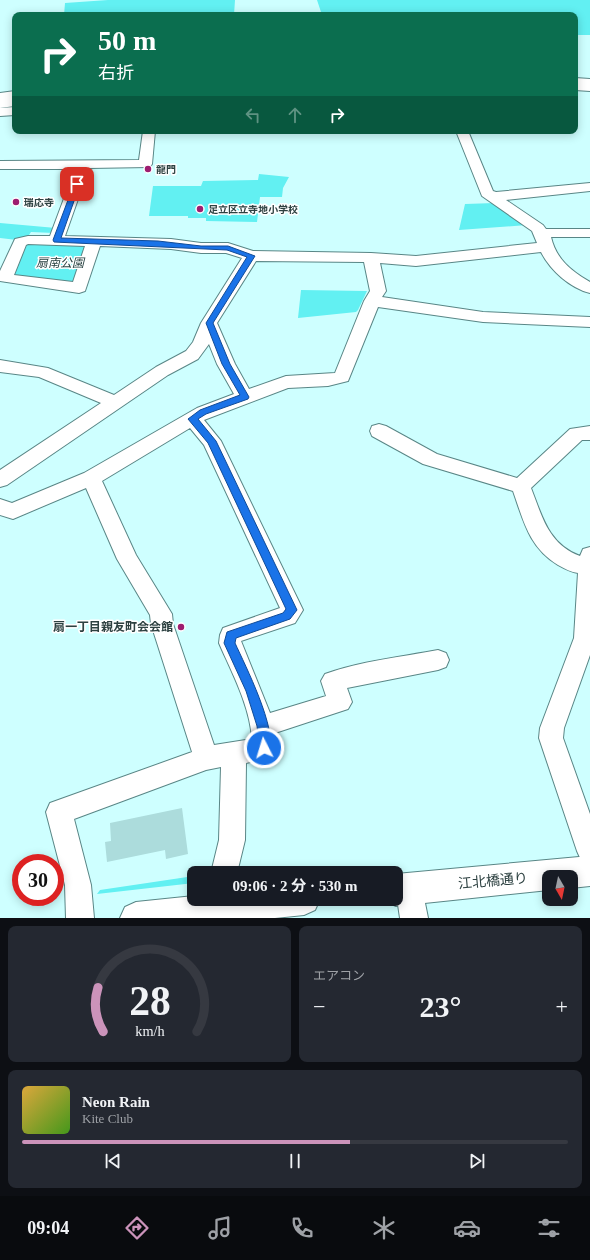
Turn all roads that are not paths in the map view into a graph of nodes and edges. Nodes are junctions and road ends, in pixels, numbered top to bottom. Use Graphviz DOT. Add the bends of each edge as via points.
graph roads {
  1 [pos="590,78"];
  2 [pos="578,79"];
  3 [pos="578,80"];
  4 [pos="590,83"];
  5 [pos="578,86"];
  6 [pos="590,87"];
  7 [pos="578,94"];
  8 [pos="590,94"];
  9 [pos="12,96"];
  10 [pos="0,97"];
  11 [pos="12,102"];
  12 [pos="0,104"];
  13 [pos="12,112"];
  14 [pos="0,113"];
  15 [pos="149,134"];
  16 [pos="463,134"];
  17 [pos="84,164"];
  18 [pos="0,165"];
  19 [pos="590,187"];
  20 [pos="493,197"];
  21 [pos="590,232"];
  22 [pos="56,240"];
  23 [pos="543,240"];
  24 [pos="94,241"];
  25 [pos="251,256"];
  26 [pos="371,258"];
  27 [pos="590,288"];
  28 [pos="372,301"];
  29 [pos="590,322"];
  30 [pos="210,323"];
  31 [pos="0,366"];
  32 [pos="245,397"];
  33 [pos="115,402"];
  34 [pos="192,419"];
  35 [pos="379,432"];
  36 [pos="590,433"];
  37 [pos="91,478"];
  38 [pos="0,480"];
  39 [pos="521,486"];
  40 [pos="0,507"];
  41 [pos="589,560"];
  42 [pos="438,660"];
  43 [pos="263,726"];
  44 [pos="232,753"];
  45 [pos="206,758"];
  46 [pos="590,851"];
  47 [pos="226,866"];
  48 [pos="590,871"];
  49 [pos="403,889"];
  50 [pos="403,891"];
  51 [pos="245,906"];
  52 [pos="228,908"];
  53 [pos="80,918"];
  54 [pos="136,918"];
  55 [pos="414,918"];
  1 -- 2 [label="main road"];
  3 -- 4 [label="main road"];
  5 -- 6 [label="main road"];
  7 -- 8 [label="main road"];
  9 -- 10 [label="main road"];
  11 -- 12 [label="main road"];
  13 -- 14 [label="main road"];
  15 -- 17 [label="street" via="145,164"];
  16 -- 20 [label="street" via="487,193"];
  17 -- 18 [label="street"];
  17 -- 22 [label="street"];
  19 -- 20 [label="street"];
  20 -- 23 [label="street" via="538,228"];
  21 -- 23 [label="street"];
  22 -- 24 [label="street"];
  22 -- 24 [label="street" via="20,242 5,278 79,288"];
  23 -- 26 [label="street" via="416,261"];
  23 -- 27 [label="street" via="555,261"];
  24 -- 25 [label="street" via="228,248"];
  25 -- 26 [label="street"];
  25 -- 30 [label="street"];
  26 -- 28 [label="street" via="378,291"];
  28 -- 29 [label="street" via="483,317"];
  28 -- 32 [label="street" via="342,377 286,382"];
  30 -- 32 [label="street" via="226,364"];
  30 -- 33 [label="street" via="192,355"];
  31 -- 33 [label="street" via="42,372"];
  32 -- 34 [label="street" via="203,412"];
  33 -- 38 [label="street"];
  34 -- 37 [label="street"];
  34 -- 43 [label="street" via="212,441 292,610 287,616 231,635 230,643"];
  35 -- 39 [label="street" via="430,459"];
  36 -- 39 [label="street" via="577,434"];
  37 -- 40 [label="street" via="13,511"];
  37 -- 45 [label="street" via="127,559 161,614 162,624"];
  39 -- 41 [label="street" via="537,531 553,551 574,564"];
  41 -- 46 [label="street" via="585,638 552,728 551,738"];
  42 -- 43 [label="street" via="360,674 333,682 340,702"];
  43 -- 44 [label="street" via="264,748"];
  44 -- 45 [label="street"];
  44 -- 47 [label="street" via="232,840"];
  45 -- 53 [label="street" via="59,812 78,885"];
  48 -- 49 [label="main road, 江北橋通り"];
  50 -- 55 [label="street"];
  51 -- 52 [label="main road"];
  52 -- 54 [label="main road"];
}
